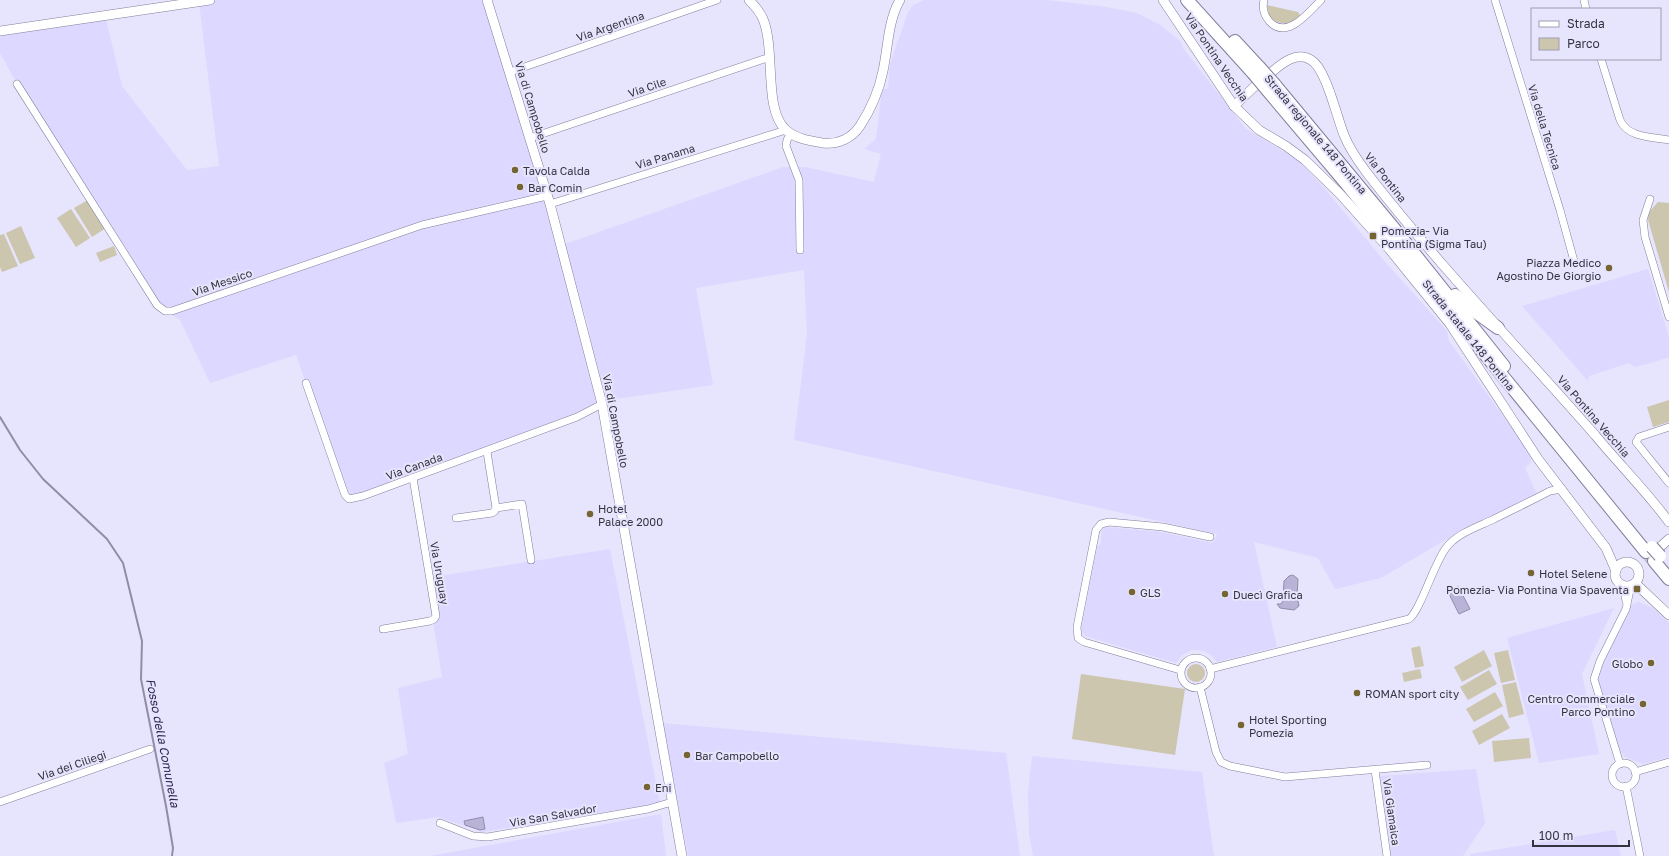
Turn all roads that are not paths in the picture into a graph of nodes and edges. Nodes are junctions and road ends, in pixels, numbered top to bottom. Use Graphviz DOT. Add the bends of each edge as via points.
graph roads {
  1 [pos="210,0"];
  2 [pos="487,0"];
  3 [pos="717,0"];
  4 [pos="749,0"];
  5 [pos="900,0"];
  6 [pos="1163,0"];
  7 [pos="1187,0"];
  8 [pos="1264,0"];
  9 [pos="1321,0"];
  10 [pos="1495,0"];
  11 [pos="1201,2"];
  12 [pos="0,31"];
  13 [pos="770,57"];
  14 [pos="1601,60"];
  15 [pos="1256,70"];
  16 [pos="510,72"];
  17 [pos="1272,72"];
  18 [pos="17,84"];
  19 [pos="1255,86"];
  20 [pos="1271,88"];
  21 [pos="1234,106"];
  22 [pos="789,132"];
  23 [pos="530,138"];
  24 [pos="1669,140"];
  25 [pos="1650,199"];
  26 [pos="548,200"];
  27 [pos="800,250"];
  28 [pos="1574,261"];
  29 [pos="1429,272"];
  30 [pos="1410,275"];
  31 [pos="1669,317"];
  32 [pos="1459,324"];
  33 [pos="1498,328"];
  34 [pos="306,383"];
  35 [pos="602,404"];
  36 [pos="1669,427"];
  37 [pos="487,452"];
  38 [pos="413,478"];
  39 [pos="1669,483"];
  40 [pos="1566,491"];
  41 [pos="496,508"];
  42 [pos="456,518"];
  43 [pos="1669,522"];
  44 [pos="1210,537"];
  45 [pos="1669,539"];
  46 [pos="1648,558"];
  47 [pos="531,560"];
  48 [pos="1669,566"];
  49 [pos="1617,569"];
  50 [pos="1669,579"];
  51 [pos="1630,585"];
  52 [pos="1669,615"];
  53 [pos="383,629"];
  54 [pos="1210,669"];
  55 [pos="1180,670"];
  56 [pos="1200,687"];
  57 [pos="150,749"];
  58 [pos="1669,762"];
  59 [pos="1620,764"];
  60 [pos="1427,765"];
  61 [pos="1375,770"];
  62 [pos="1635,772"];
  63 [pos="1626,786"];
  64 [pos="0,802"];
  65 [pos="672,802"];
  66 [pos="440,823"];
  67 [pos="682,856"];
  68 [pos="1386,856"];
  69 [pos="1640,856"];
  1 -- 12 [label="street"];
  2 -- 16 [label="street, Via di Campobello"];
  3 -- 16 [label="street, Via Argentina"];
  4 -- 13 [label="street" via="764,20"];
  5 -- 22 [label="street" via="893,16 879,86 872,105 858,128 845,139 832,143 810,141"];
  6 -- 21 [label="street, Via Pontina Vecchia"];
  7 -- 15 [label="highway, Strada regionale 148 Pontina"];
  8 -- 9 [label="street" via="1264,11 1269,21 1285,27 1298,23"];
  10 -- 28 [label="street, Via della Tecnica"];
  11 -- 15 [label="highway, Strada regionale 148 Pontina"];
  13 -- 22 [label="street" via="775,114 781,125"];
  13 -- 23 [label="street, Via Cile"];
  14 -- 24 [label="street" via="1621,122 1628,130 1637,134"];
  15 -- 20 [label="highway, Strada regionale 148 Pontina, bridge"];
  16 -- 23 [label="street, Via di Campobello"];
  17 -- 33 [label="street, Via Pontina" via="1297,57 1307,58 1316,64 1322,73 1344,137 1360,164 1447,271"];
  18 -- 26 [label="street, Via Messico" via="163,311 172,311 422,225"];
  19 -- 21 [label="street"];
  20 -- 29 [label="highway, Strada regionale 148 Pontina"];
  20 -- 32 [label="highway, Strada statale 148 Pontina"];
  21 -- 30 [label="street, Via Pontina Vecchia" via="1258,130 1292,150 1311,165 1353,208"];
  22 -- 26 [label="street, Via Panama"];
  22 -- 27 [label="street" via="786,146 799,180"];
  23 -- 26 [label="street, Via di Campobello"];
  25 -- 31 [label="street" via="1643,220 1644,237"];
  26 -- 35 [label="street, Via di Campobello"];
  29 -- 33 [label="highway" via="1465,304"];
  29 -- 46 [label="highway, Strada statale 148 Pontina" via="1618,507"];
  30 -- 32 [label="highway"];
  30 -- 40 [label="street, Via Pontina Vecchia" via="1454,330 1549,473 1554,475"];
  32 -- 46 [label="highway, Strada statale 148 Pontina"];
  33 -- 43 [label="street, Via Pontina Vecchia" via="1562,397"];
  34 -- 38 [label="street, Via Canada" via="347,498 350,500"];
  35 -- 37 [label="street, Via Canada" via="577,417"];
  35 -- 65 [label="street, Via di Campobello"];
  36 -- 39 [label="street" via="1636,440 1638,446"];
  37 -- 38 [label="street, Via Canada"];
  37 -- 41 [label="street"];
  38 -- 53 [label="street, Via Uruguay" via="436,616 430,621"];
  40 -- 49 [label="street" via="1608,547"];
  40 -- 54 [label="street" via="1550,491 1451,543 1434,568 1416,612 1409,619"];
  41 -- 42 [label="street" via="492,513"];
  41 -- 47 [label="street" via="522,505"];
  44 -- 55 [label="street" via="1142,524 1109,522 1101,524 1096,530 1077,627 1078,638 1084,642"];
  45 -- 46 [label="street"];
  46 -- 48 [label="highway, Strada statale 148 Pontina"];
  46 -- 49 [label="street" via="1625,563"];
  46 -- 50 [label="highway, Strada statale 148 Pontina"];
  46 -- 51 [label="street" via="1638,579"];
  49 -- 51 [label="street" via="1617,579"];
  51 -- 52 [label="street"];
  51 -- 59 [label="street" via="1626,609 1600,661 1594,679"];
  54 -- 55 [label="street" via="1205,661 1195,657 1186,661"];
  54 -- 56 [label="street" via="1209,680"];
  55 -- 56 [label="street" via="1185,684"];
  56 -- 61 [label="street" via="1216,752 1225,764 1284,777"];
  57 -- 64 [label="street, Via dei Ciliegi"];
  58 -- 62 [label="street"];
  59 -- 62 [label="street" via="1630,764"];
  59 -- 63 [label="street" via="1613,771 1613,778 1618,784"];
  60 -- 61 [label="street"];
  61 -- 68 [label="street, Via Giamaica"];
  62 -- 63 [label="street" via="1634,781"];
  63 -- 69 [label="street"];
  65 -- 66 [label="street, Via San Salvador" via="648,809 488,837 473,836"];
  65 -- 67 [label="street, Via di Campobello"];
}
